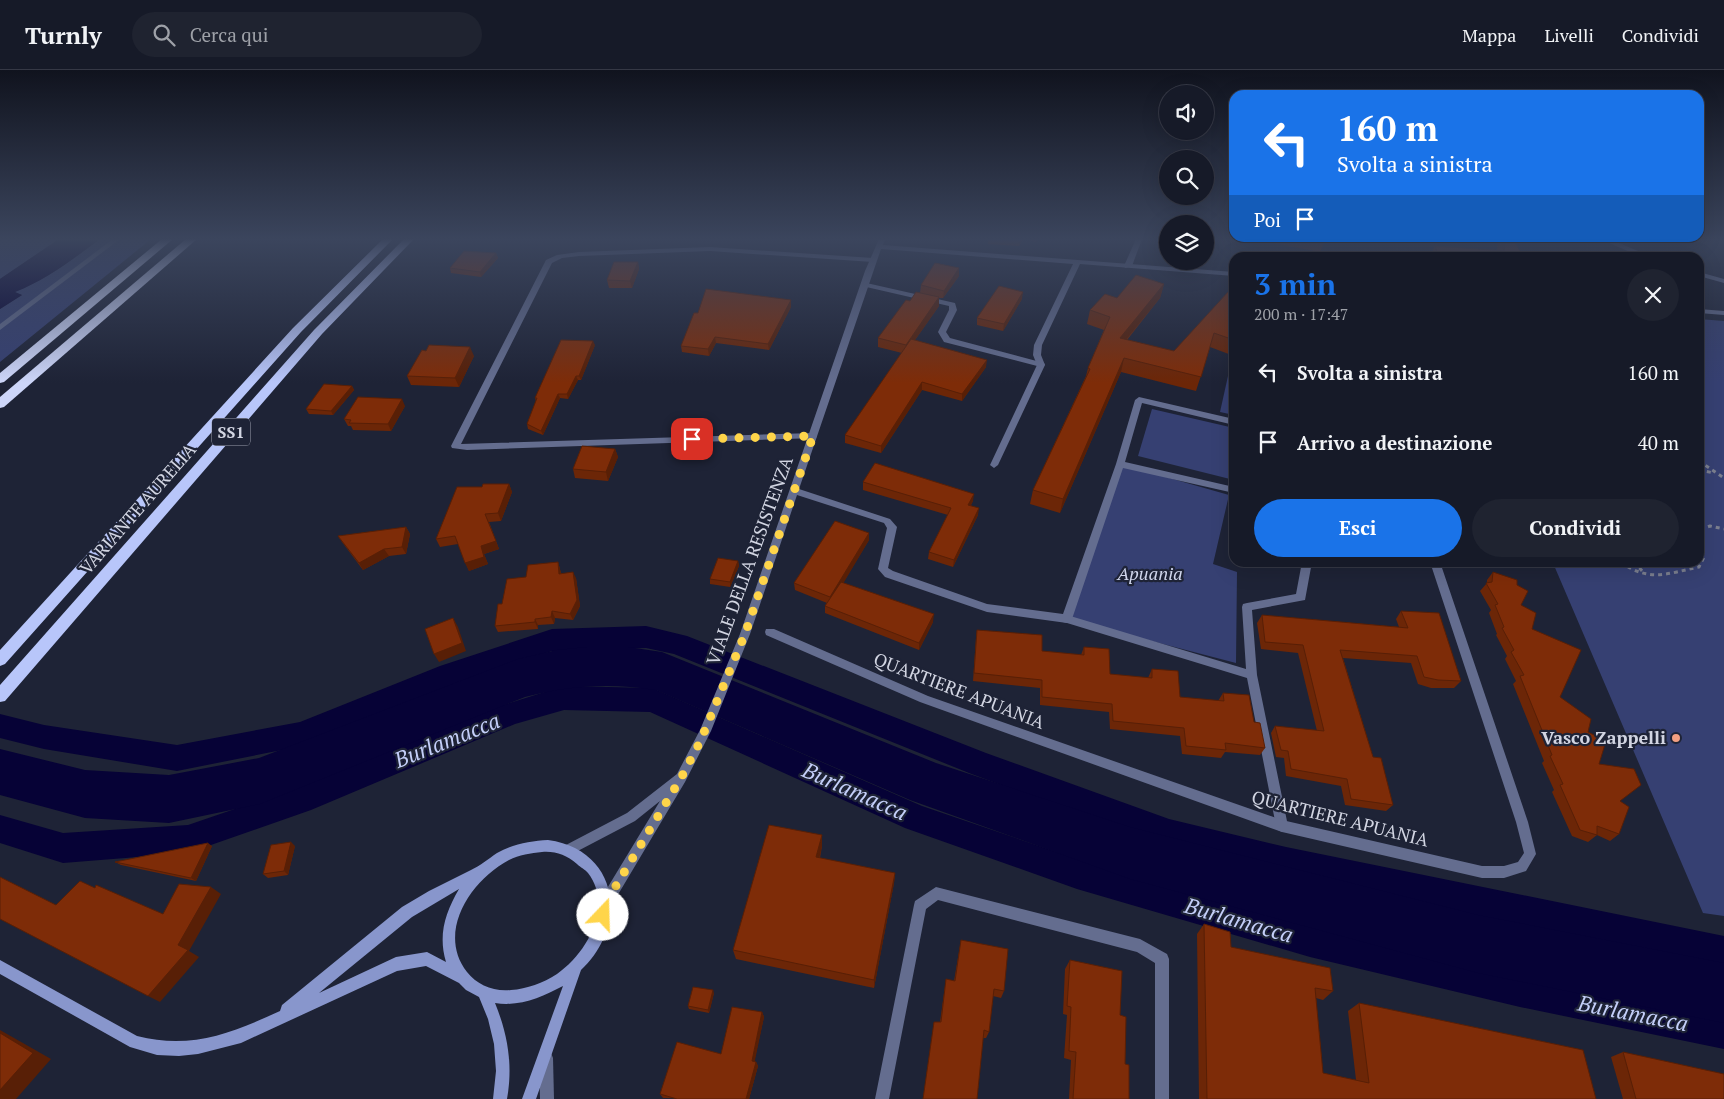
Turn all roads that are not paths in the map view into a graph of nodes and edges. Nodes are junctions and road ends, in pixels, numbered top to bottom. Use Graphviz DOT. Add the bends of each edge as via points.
graph roads {
  1 [pos="54,287"];
  2 [pos="110,287"];
  3 [pos="136,287"];
  4 [pos="340,287"];
  5 [pos="362,287"];
  6 [pos="536,287"];
  7 [pos="864,287"];
  8 [pos="878,287"];
  9 [pos="1066,287"];
  10 [pos="1704,311"];
  11 [pos="1724,313"];
  12 [pos="0,328"];
  13 [pos="1041,365"];
  14 [pos="0,379"];
  15 [pos="0,404"];
  16 [pos="1229,421"];
  17 [pos="813,436"];
  18 [pos="1120,464"];
  19 [pos="994,465"];
  20 [pos="1229,489"];
  21 [pos="794,491"];
  22 [pos="1306,567"];
  23 [pos="1437,567"];
  24 [pos="1066,619"];
  25 [pos="770,632"];
  26 [pos="0,660"];
  27 [pos="1252,675"];
  28 [pos="0,696"];
  29 [pos="681,778"];
  30 [pos="1282,826"];
  31 [pos="568,850"];
  32 [pos="482,870"];
  33 [pos="605,904"];
  34 [pos="0,967"];
  35 [pos="576,968"];
  36 [pos="461,977"];
  37 [pos="484,993"];
  38 [pos="275,1020"];
  39 [pos="546,1051"];
  40 [pos="500,1099"];
  41 [pos="529,1099"];
  42 [pos="547,1099"];
  43 [pos="882,1099"];
  44 [pos="1162,1099"];
  1 -- 12 [label="street"];
  2 -- 14 [label="highway"];
  3 -- 15 [label="highway"];
  4 -- 26 [label="highway, VARIANTE AURELIA / SS1" via="297,330"];
  5 -- 28 [label="highway, VARIANTE AURELIA / SS1" via="318,332"];
  6 -- 17 [label="street" via="455,446"];
  7 -- 17 [label="street, VIALE DELLA RESISTENZA"];
  8 -- 13 [label="street" via="952,305 953,310 942,332 947,340"];
  9 -- 13 [label="street" via="1038,345"];
  10 -- 11 [label="street"];
  13 -- 19 [label="street"];
  16 -- 18 [label="street" via="1139,400"];
  17 -- 21 [label="street, VIALE DELLA RESISTENZA"];
  18 -- 20 [label="street"];
  18 -- 24 [label="street"];
  21 -- 24 [label="street" via="887,520 892,527 883,569 889,574 987,608"];
  21 -- 29 [label="street, VIALE DELLA RESISTENZA" via="745,634"];
  22 -- 27 [label="street" via="1302,597 1247,607"];
  23 -- 30 [label="street, QUARTIERE APUANIA" via="1530,854 1522,867 1504,872 1482,872"];
  24 -- 27 [label="street"];
  25 -- 30 [label="street, QUARTIERE APUANIA" via="924,699"];
  27 -- 30 [label="street"];
  29 -- 31 [label="street, VIALE DELLA RESISTENZA" via="631,818"];
  29 -- 33 [label="street, VIALE DELLA RESISTENZA"];
  31 -- 32 [label="main road" via="548,846 526,848 503,856"];
  31 -- 33 [label="main road" via="587,862 600,880"];
  32 -- 36 [label="main road" via="456,904 450,923 448,943 452,961"];
  32 -- 38 [label="main road" via="407,912"];
  33 -- 35 [label="main road" via="602,926 592,948"];
  34 -- 38 [label="main road" via="135,1042 158,1048 198,1047 219,1042 242,1036"];
  35 -- 37 [label="main road" via="540,992 521,997"];
  35 -- 39 [label="main road"];
  36 -- 37 [label="main road"];
  36 -- 38 [label="main road" via="427,959 396,964"];
  37 -- 40 [label="main road" via="496,1019 504,1054"];
  39 -- 41 [label="main road"];
  39 -- 42 [label="street"];
  43 -- 44 [label="street" via="920,905 936,893 1140,946 1162,958"];
}
